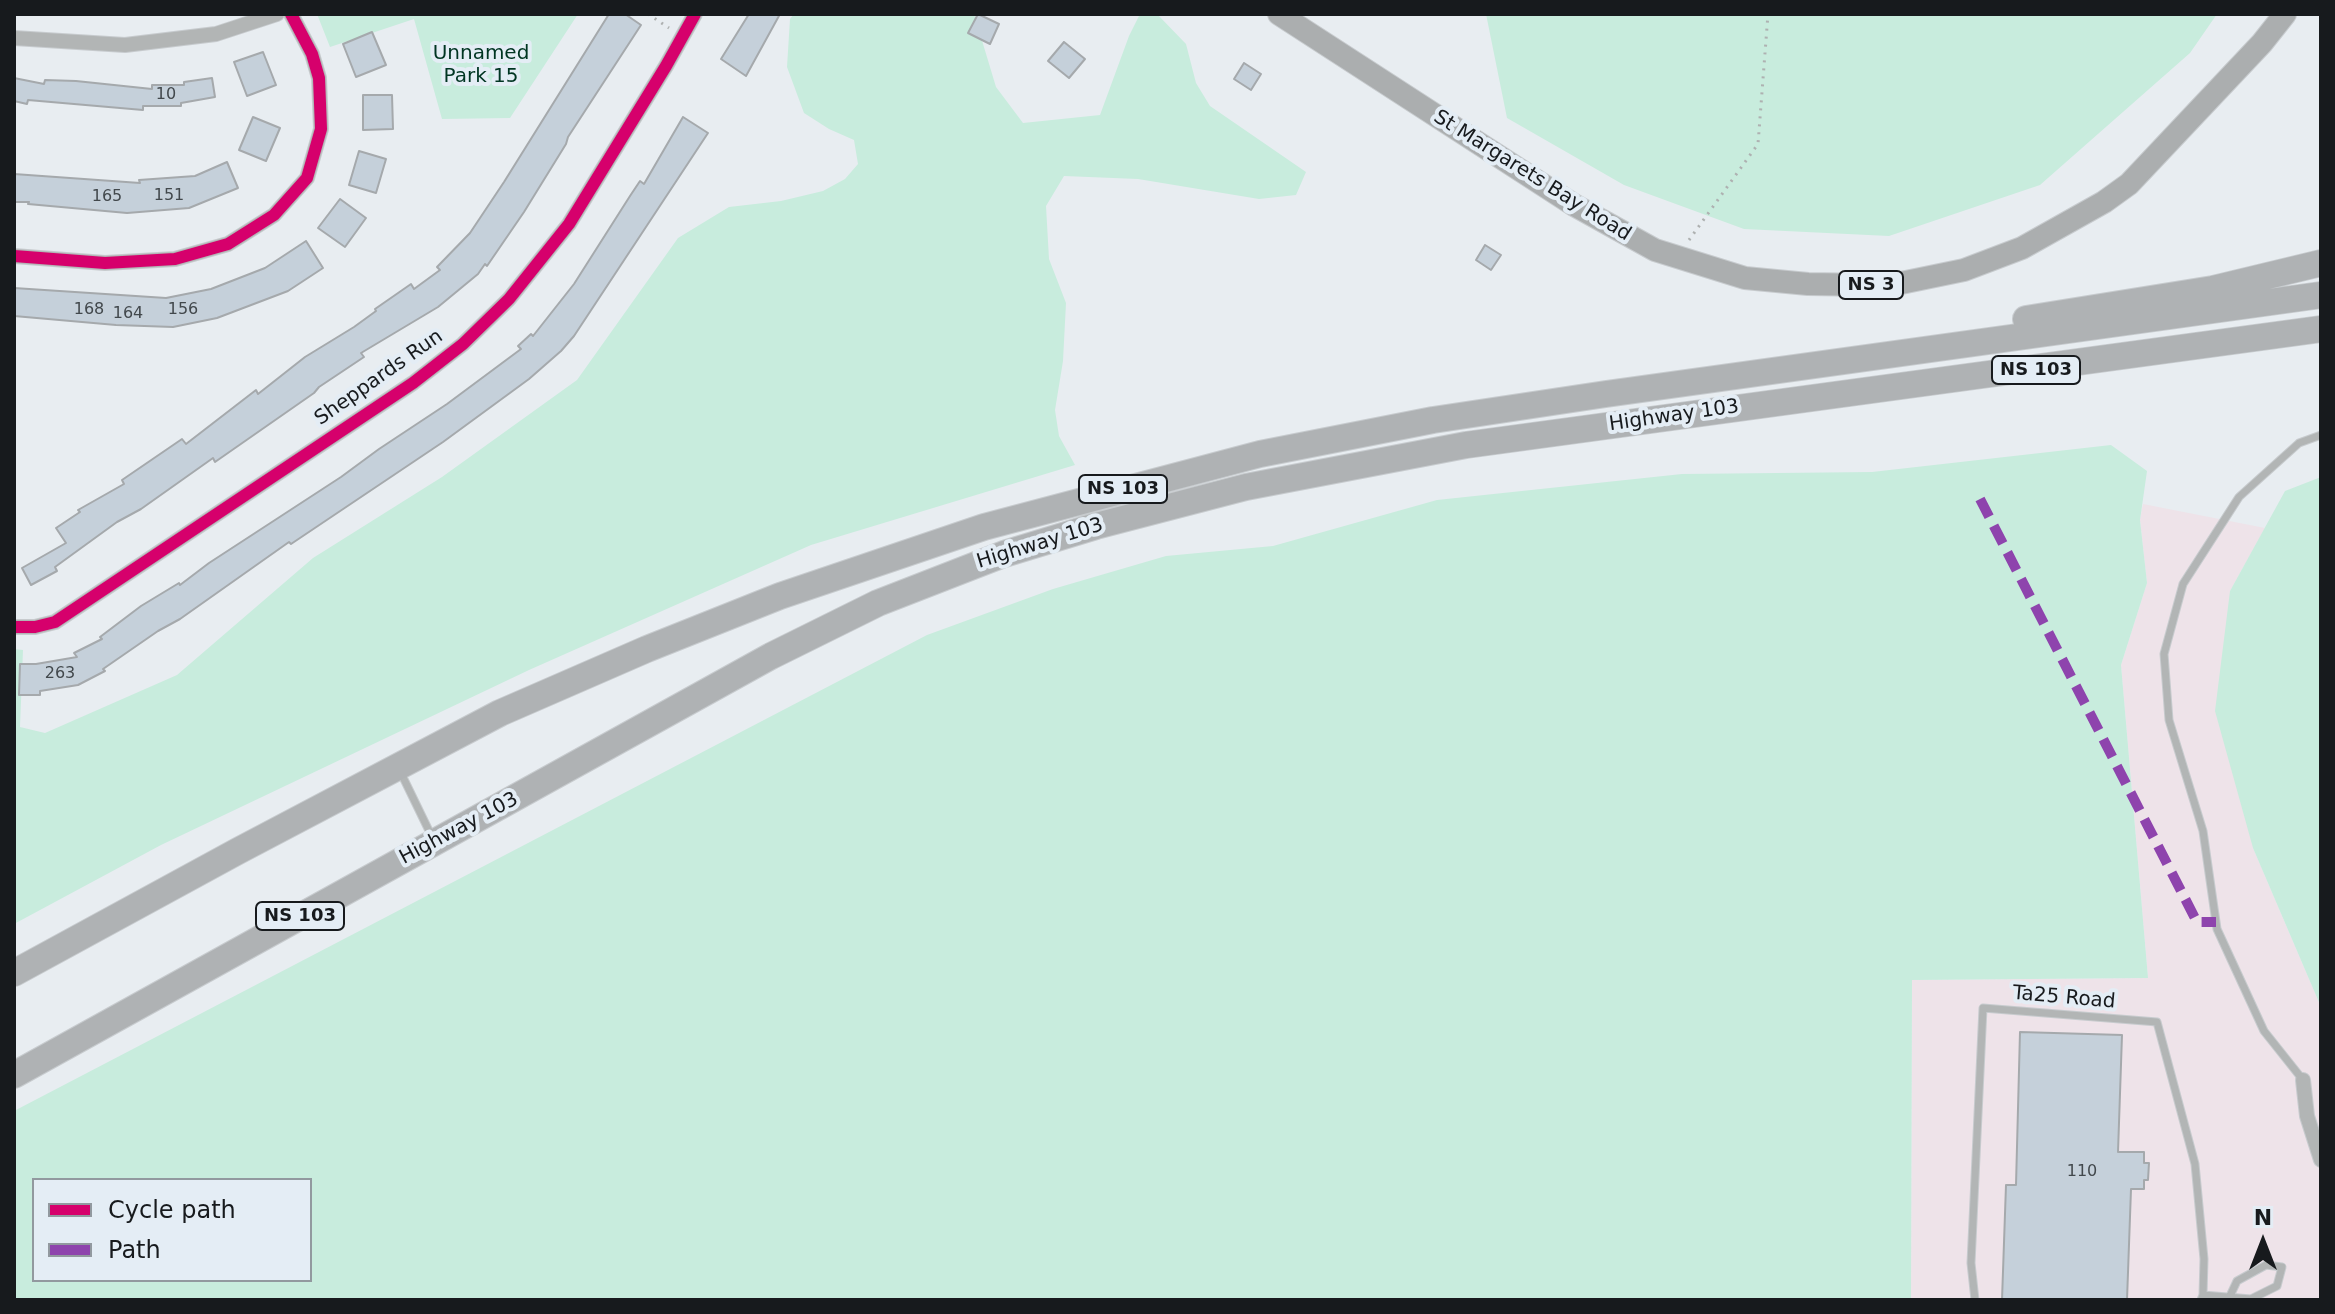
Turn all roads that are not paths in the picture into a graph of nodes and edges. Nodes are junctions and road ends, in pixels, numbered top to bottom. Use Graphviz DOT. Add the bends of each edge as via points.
graph roads {
  1 [pos="277,14"];
  2 [pos="291,14"];
  3 [pos="695,14"];
  4 [pos="1279,14"];
  5 [pos="2285,14"];
  6 [pos="14,38"];
  7 [pos="14,256"];
  8 [pos="2321,263"];
  9 [pos="2321,295"];
  10 [pos="2321,329"];
  11 [pos="2266,338"];
  12 [pos="2321,341"];
  13 [pos="1634,390"];
  14 [pos="2321,435"];
  15 [pos="14,627"];
  16 [pos="397,766"];
  17 [pos="434,842"];
  18 [pos="14,973"];
  19 [pos="14,1075"];
  20 [pos="2303,1080"];
  21 [pos="2321,1160"];
  22 [pos="2230,1296"];
  23 [pos="2202,1297"];
  24 [pos="1975,1300"];
  1 -- 6 [label="street" via="216,34 125,45"];
  2 -- 7 [label="street" via="319,78 321,129 307,178 274,215 228,244 175,259 105,263"];
  3 -- 15 [label="street, Sheppards Run" via="550,250 463,344 413,383 55,622"];
  4 -- 5 [label="main road, St Margarets Bay Road / NS 3" via="1601,222 1655,250 1745,278 1871,285 1964,270 2022,248 2104,202 2129,184"];
  8 -- 13 [label="highway" via="2213,289 1659,379"];
  9 -- 13 [label="highway, Highway 103 / NS 103"];
  10 -- 11 [label="highway, Highway 103 / NS 103"];
  11 -- 12 [label="highway" via="2297,344"];
  11 -- 17 [label="highway, Highway 103 / NS 103" via="1466,445 1299,475 1120,519 960,569 840,620"];
  13 -- 16 [label="highway, Highway 103 / NS 103" via="1318,442 984,527 689,631 510,708"];
  14 -- 20 [label="lane" via="2299,443 2239,497 2183,584 2164,654 2169,720 2203,831 2217,929 2264,1031"];
  16 -- 17 [label="lane"];
  16 -- 18 [label="highway, Highway 103 / NS 103"];
  17 -- 19 [label="highway, Highway 103 / NS 103"];
  20 -- 21 [label="street"];
  22 -- 22 [label="lane, Ta25 Road" via="2251,1299 2277,1286 2282,1267 2266,1265 2237,1281"];
  22 -- 23 [label="lane, Ta25 Road"];
  23 -- 24 [label="lane, Ta25 Road" via="2195,1164 2157,1022 1983,1008 1971,1263"];
}
